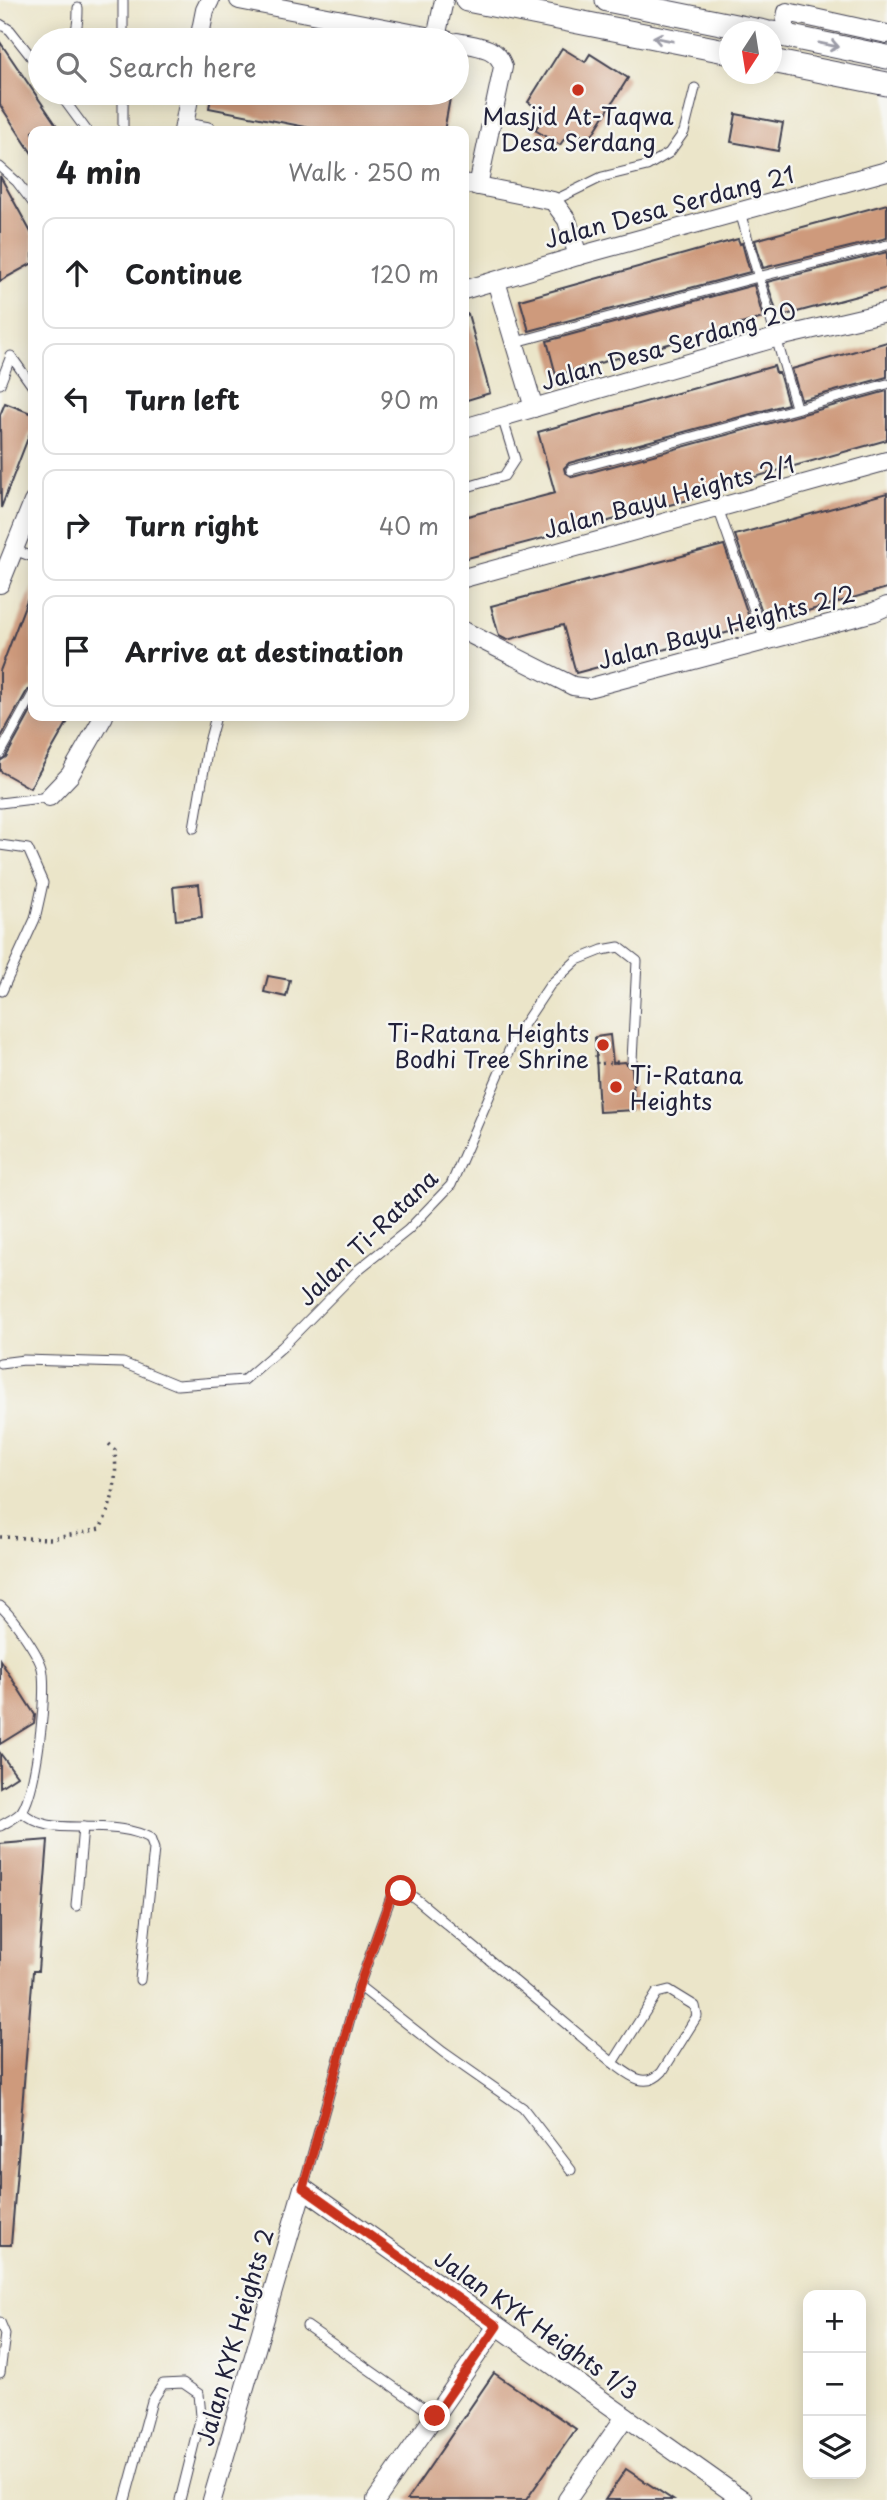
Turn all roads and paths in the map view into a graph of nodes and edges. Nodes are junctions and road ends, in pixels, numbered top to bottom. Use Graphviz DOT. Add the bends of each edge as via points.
graph roads {
  1 [pos="123,0"];
  2 [pos="210,0"];
  3 [pos="239,0"];
  4 [pos="444,0"];
  5 [pos="467,0"];
  6 [pos="607,0"];
  7 [pos="788,6"];
  8 [pos="78,8"];
  9 [pos="719,22"];
  10 [pos="0,24"];
  11 [pos="77,28"];
  12 [pos="123,28"];
  13 [pos="202,28"];
  14 [pos="385,28"];
  15 [pos="443,28"];
  16 [pos="887,34"];
  17 [pos="782,35"];
  18 [pos="469,45"];
  19 [pos="719,50"];
  20 [pos="28,52"];
  21 [pos="887,57"];
  22 [pos="782,63"];
  23 [pos="887,84"];
  24 [pos="695,88"];
  25 [pos="68,105"];
  26 [pos="123,105"];
  27 [pos="188,105"];
  28 [pos="83,126"];
  29 [pos="123,126"];
  30 [pos="184,126"];
  31 [pos="0,167"];
  32 [pos="887,171"];
  33 [pos="5,177"];
  34 [pos="471,184"];
  35 [pos="28,198"];
  36 [pos="552,201"];
  37 [pos="740,212"];
  38 [pos="887,245"];
  39 [pos="578,256"];
  40 [pos="758,276"];
  41 [pos="496,281"];
  42 [pos="469,289"];
  43 [pos="887,312"];
  44 [pos="775,338"];
  45 [pos="516,342"];
  46 [pos="28,380"];
  47 [pos="0,384"];
  48 [pos="887,384"];
  49 [pos="796,407"];
  50 [pos="534,408"];
  51 [pos="502,417"];
  52 [pos="469,427"];
  53 [pos="887,461"];
  54 [pos="571,470"];
  55 [pos="469,486"];
  56 [pos="718,508"];
  57 [pos="28,515"];
  58 [pos="14,550"];
  59 [pos="28,555"];
  60 [pos="469,577"];
  61 [pos="0,584"];
  62 [pos="887,606"];
  63 [pos="469,634"];
  64 [pos="765,640"];
  65 [pos="28,703"];
  66 [pos="101,721"];
  67 [pos="215,721"];
  68 [pos="0,754"];
  69 [pos="49,797"];
  70 [pos="0,803"];
  71 [pos="194,828"];
  72 [pos="0,845"];
  73 [pos="2,991"];
  74 [pos="596,1055"];
  75 [pos="632,1061"];
  76 [pos="0,1363"];
  77 [pos="107,1442"];
  78 [pos="0,1537"];
  79 [pos="0,1606"];
  80 [pos="22,1812"];
  81 [pos="0,1826"];
  82 [pos="83,1827"];
  83 [pos="76,1906"];
  84 [pos="140,1980"];
  85 [pos="359,1986"];
  86 [pos="613,2063"];
  87 [pos="571,2170"];
  88 [pos="303,2188"];
  89 [pos="0,2322"];
  90 [pos="307,2326"];
  91 [pos="497,2326"];
  92 [pos="0,2373"];
  93 [pos="435,2416"];
  94 [pos="625,2417"];
  95 [pos="125,2500"];
  96 [pos="180,2500"];
  97 [pos="212,2500"];
  98 [pos="376,2500"];
  99 [pos="567,2500"];
  100 [pos="743,2500"];
  1 -- 12 [label="lane"];
  2 -- 13 [label="street"];
  3 -- 14 [label="street"];
  4 -- 15 [label="street"];
  19 -- 5 [label="street, one-way"];
  6 -- 9 [label="street"];
  7 -- 16 [label="street"];
  8 -- 11 [label="lane"];
  10 -- 20 [label="lane"];
  17 -- 21 [label="street, one-way"];
  18 -- 34 [label="street" via="491,50 501,58 503,68"];
  22 -- 23 [label="street"];
  24 -- 36 [label="lane" via="684,132 669,153 647,166 602,177"];
  25 -- 28 [label="lane"];
  26 -- 29 [label="lane"];
  27 -- 30 [label="street"];
  31 -- 33 [label="lane"];
  32 -- 37 [label="street, Jalan Desa Serdang 21"];
  33 -- 35 [label="lane"];
  34 -- 36 [label="street"];
  36 -- 39 [label="street" via="567,220"];
  37 -- 39 [label="street, Jalan Desa Serdang 21"];
  37 -- 40 [label="lane"];
  38 -- 40 [label="lane"];
  39 -- 41 [label="street, Jalan Desa Serdang 21"];
  40 -- 44 [label="lane"];
  40 -- 45 [label="lane"];
  41 -- 42 [label="street, Jalan Desa Serdang 21"];
  41 -- 45 [label="street"];
  43 -- 44 [label="street, Jalan Desa Serdang 20"];
  44 -- 49 [label="lane"];
  44 -- 50 [label="street, Jalan Desa Serdang 20"];
  45 -- 50 [label="street"];
  46 -- 47 [label="lane" via="11,356"];
  48 -- 49 [label="lane"];
  49 -- 54 [label="lane"];
  50 -- 51 [label="street, Jalan Desa Serdang 20"];
  51 -- 52 [label="street, Jalan Desa Serdang 20"];
  51 -- 55 [label="lane" via="515,459 504,476"];
  53 -- 56 [label="street, Jalan Bayu Heights 2/1"];
  56 -- 60 [label="street, Jalan Bayu Heights 2/1"];
  56 -- 64 [label="lane"];
  57 -- 58 [label="street"];
  58 -- 59 [label="lane"];
  58 -- 61 [label="street"];
  62 -- 64 [label="street, Jalan Bayu Heights 2/2"];
  63 -- 64 [label="street, Jalan Bayu Heights 2/2" via="573,686 588,688"];
  65 -- 68 [label="lane"];
  66 -- 69 [label="street" via="69,775"];
  67 -- 71 [label="lane"];
  69 -- 70 [label="lane"];
  72 -- 73 [label="lane" via="28,849 43,883 35,919"];
  74 -- 75 [label="path" via="597,1064"];
  75 -- 76 [label="lane, Jalan Ti-Ratana" via="636,961 620,947 577,960 551,985 514,1040 451,1185 244,1380 177,1385 123,1363"];
  77 -- 78 [label="path" via="115,1450 117,1481 100,1529 51,1539"];
  79 -- 80 [label="lane" via="42,1667 43,1728"];
  80 -- 81 [label="lane"];
  80 -- 82 [label="lane" via="33,1822"];
  82 -- 83 [label="lane"];
  82 -- 84 [label="lane" via="139,1832 150,1838 154,1849"];
  85 -- 86 [label="lane" via="393,1891 408,1893"];
  85 -- 87 [label="lane" via="523,2108"];
  85 -- 88 [label="lane"];
  86 -- 86 [label="lane" via="657,1993 669,1990 695,2006 697,2016 655,2079 645,2082"];
  88 -- 91 [label="street, Jalan KYK Heights 1/3"];
  88 -- 97 [label="street, Jalan KYK Heights 2"];
  89 -- 92 [label="lane" via="5,2334"];
  90 -- 93 [label="lane"];
  91 -- 93 [label="street"];
  91 -- 94 [label="street, Jalan KYK Heights 1/3"];
  93 -- 98 [label="street"];
  94 -- 99 [label="street"];
  94 -- 100 [label="street, Jalan KYK Heights 1/3"];
  95 -- 96 [label="lane" via="152,2401 163,2384 183,2383 199,2394 201,2416"];
}
